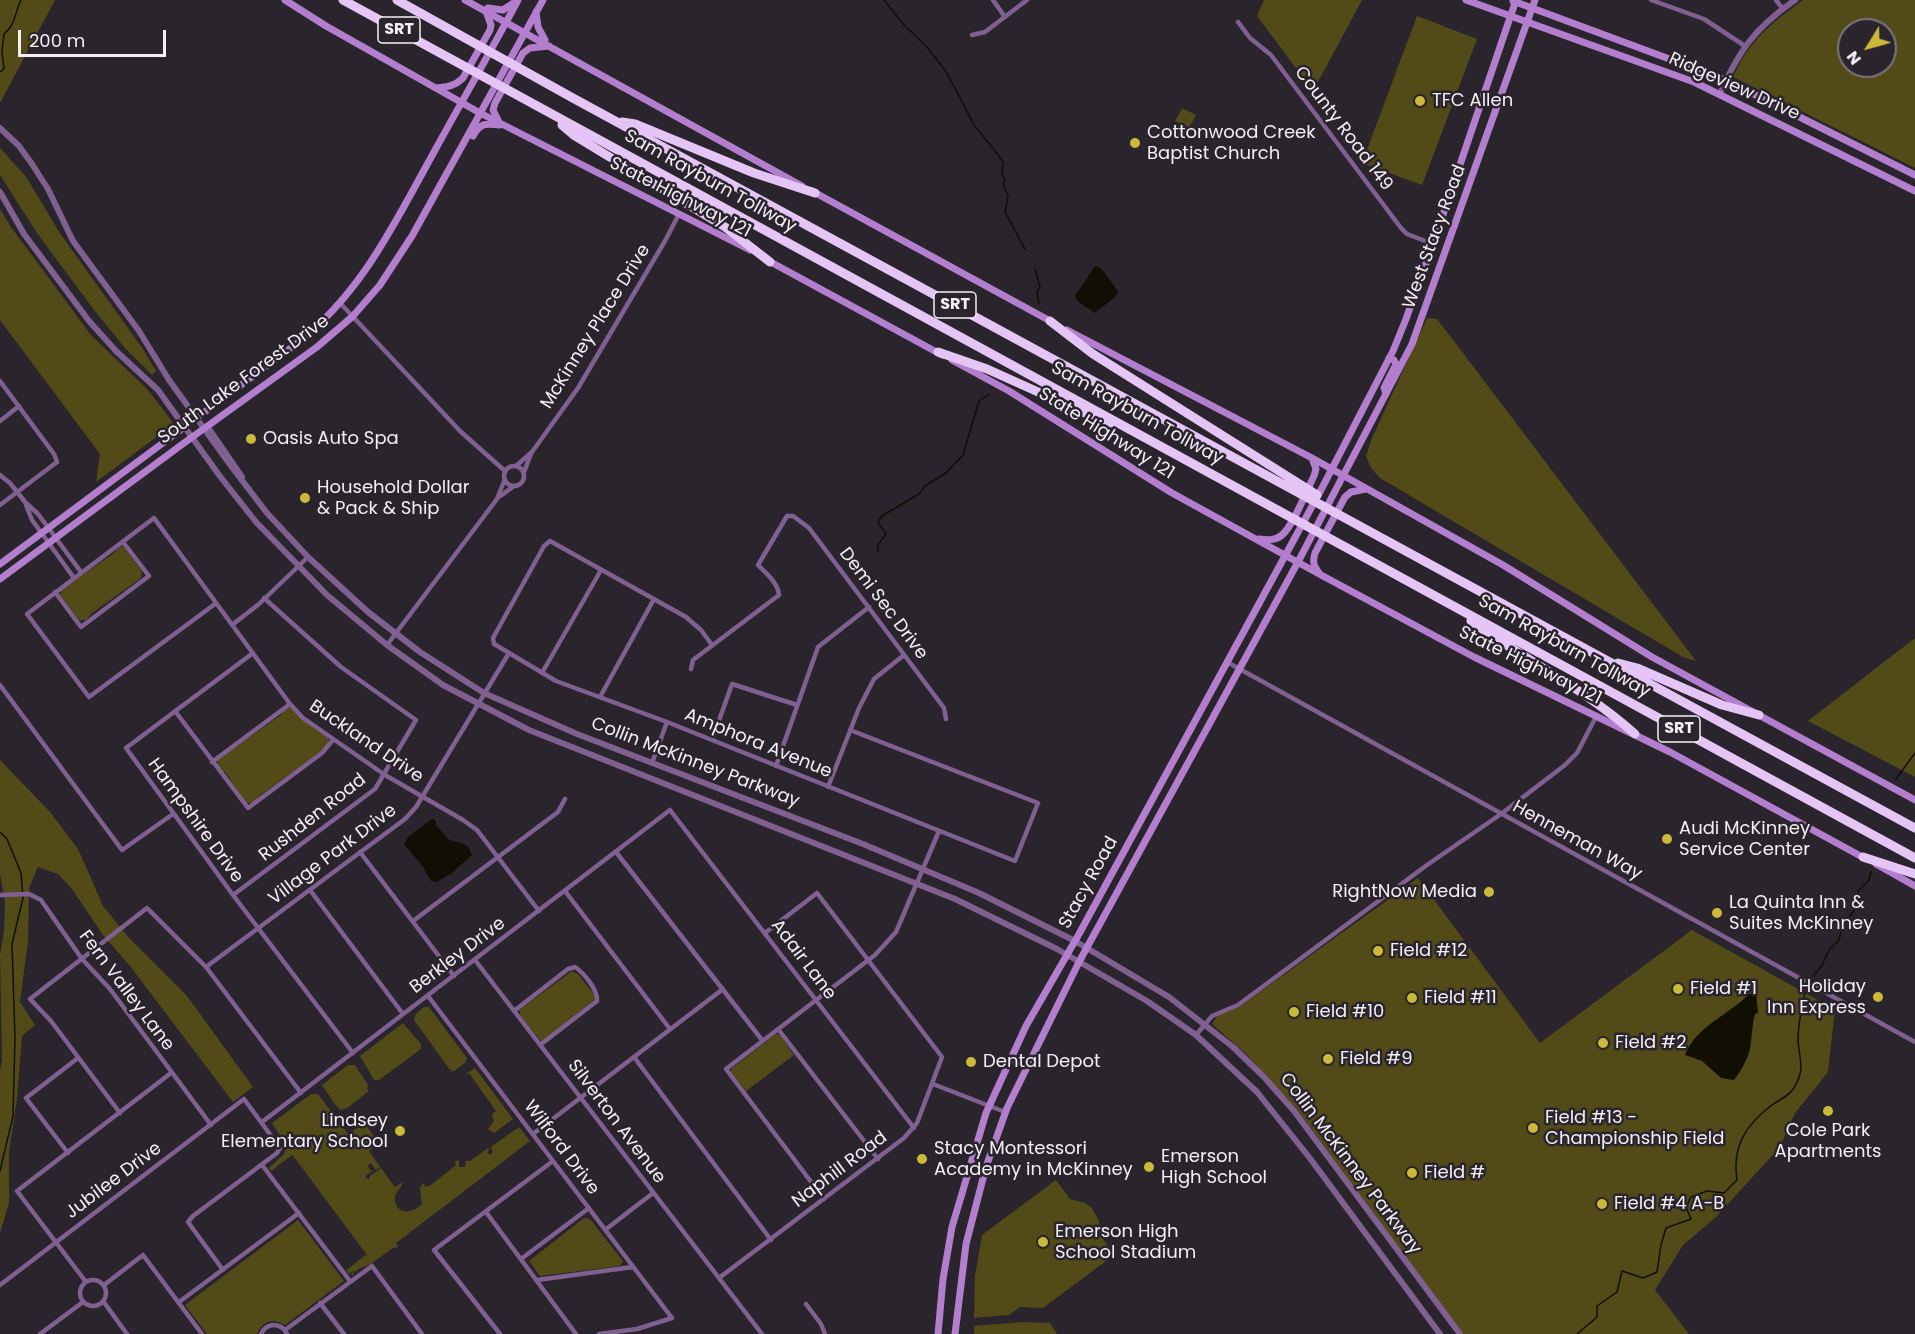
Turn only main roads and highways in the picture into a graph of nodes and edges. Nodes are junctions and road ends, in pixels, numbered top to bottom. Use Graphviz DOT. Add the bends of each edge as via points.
graph roads {
  1 [pos="285,0"];
  2 [pos="343,0"];
  3 [pos="397,0"];
  4 [pos="466,0"];
  5 [pos="518,0"];
  6 [pos="543,0"];
  7 [pos="1466,0"];
  8 [pos="1514,0"];
  9 [pos="1534,3"];
  10 [pos="486,11"];
  11 [pos="536,12"];
  12 [pos="1510,15"];
  13 [pos="1527,21"];
  14 [pos="507,22"];
  15 [pos="525,31"];
  16 [pos="552,46"];
  17 [pos="436,88"];
  18 [pos="462,102"];
  19 [pos="547,111"];
  20 [pos="480,113"];
  21 [pos="617,122"];
  22 [pos="502,124"];
  23 [pos="451,166"];
  24 [pos="1904,170"];
  25 [pos="1915,175"];
  26 [pos="1897,182"];
  27 [pos="1915,191"];
  28 [pos="815,193"];
  29 [pos="1433,244"];
  30 [pos="1447,249"];
  31 [pos="771,262"];
  32 [pos="1050,321"];
  33 [pos="938,352"];
  34 [pos="1389,358"];
  35 [pos="1386,394"];
  36 [pos="1122,424"];
  37 [pos="1312,458"];
  38 [pos="1332,469"];
  39 [pos="1343,476"];
  40 [pos="1294,485"];
  41 [pos="1366,489"];
  42 [pos="1254,538"];
  43 [pos="1284,555"];
  44 [pos="1298,562"];
  45 [pos="0,564"];
  46 [pos="1321,575"];
  47 [pos="0,579"];
  48 [pos="1443,600"];
  49 [pos="1605,659"];
  50 [pos="1759,715"];
  51 [pos="1635,734"];
  52 [pos="1154,794"];
  53 [pos="1915,800"];
  54 [pos="1167,802"];
  55 [pos="1915,828"];
  56 [pos="1863,857"];
  57 [pos="1915,858"];
  58 [pos="1915,874"];
  59 [pos="1915,886"];
  60 [pos="950,1241"];
  61 [pos="966,1244"];
  62 [pos="939,1334"];
  63 [pos="955,1334"];
  1 -- 17 [label="main road, State Highway 121"];
  2 -- 19 [label="highway, Sam Rayburn Tollway / SRT"];
  3 -- 21 [label="highway, Sam Rayburn Tollway / SRT"];
  4 -- 5 [label="main road" via="504,10"];
  4 -- 10 [label="main road"];
  5 -- 14 [label="main road, South Lake Forest Drive"];
  6 -- 11 [label="main road, South Lake Forest Drive"];
  7 -- 12 [label="main road, Ridgeview Drive"];
  8 -- 9 [label="main road, Ridgeview Drive"];
  8 -- 12 [label="main road, West Stacy Road"];
  9 -- 13 [label="main road, West Stacy Road"];
  9 -- 24 [label="main road, Ridgeview Drive" via="1726,80"];
  10 -- 14 [label="main road"];
  10 -- 17 [label="main road" via="492,25 463,78 458,84"];
  11 -- 15 [label="main road, South Lake Forest Drive"];
  11 -- 16 [label="main road" via="542,36"];
  12 -- 13 [label="main road, Ridgeview Drive"];
  12 -- 29 [label="main road, West Stacy Road"];
  13 -- 26 [label="main road, Ridgeview Drive" via="1681,76"];
  13 -- 30 [label="main road, West Stacy Road"];
  14 -- 15 [label="main road"];
  14 -- 18 [label="main road, South Lake Forest Drive"];
  15 -- 16 [label="main road"];
  15 -- 20 [label="main road, South Lake Forest Drive"];
  16 -- 22 [label="main road" via="530,48 523,53 495,103 493,110"];
  16 -- 28 [label="main road"];
  17 -- 18 [label="main road, State Highway 121"];
  18 -- 20 [label="main road, State Highway 121"];
  18 -- 45 [label="main road, South Lake Forest Drive" via="392,228 341,304 303,339"];
  19 -- 31 [label="highway" via="575,136 725,227"];
  19 -- 36 [label="highway, Sam Rayburn Tollway / SRT"];
  20 -- 22 [label="main road, State Highway 121"];
  20 -- 23 [label="main road, South Lake Forest Drive"];
  21 -- 28 [label="highway" via="635,124 718,160"];
  21 -- 40 [label="highway, Sam Rayburn Tollway / SRT"];
  22 -- 23 [label="main road" via="479,125 459,161"];
  22 -- 31 [label="main road, State Highway 121"];
  23 -- 47 [label="main road, South Lake Forest Drive" via="376,292 353,316 317,347"];
  24 -- 25 [label="main road, Ridgeview Drive"];
  24 -- 26 [label="main road"];
  26 -- 27 [label="main road, Ridgeview Drive"];
  28 -- 32 [label="main road"];
  29 -- 30 [label="main road"];
  29 -- 34 [label="main road, West Stacy Road"];
  30 -- 35 [label="main road, West Stacy Road" via="1412,344"];
  31 -- 33 [label="main road, State Highway 121"];
  32 -- 37 [label="main road"];
  32 -- 40 [label="highway" via="1092,354"];
  33 -- 36 [label="highway" via="987,369 1107,423"];
  33 -- 42 [label="main road, State Highway 121"];
  34 -- 35 [label="main road" via="1396,364 1384,388"];
  34 -- 38 [label="main road, West Stacy Road"];
  35 -- 39 [label="main road, West Stacy Road"];
  36 -- 48 [label="highway, Sam Rayburn Tollway / SRT"];
  37 -- 38 [label="main road"];
  37 -- 42 [label="main road" via="1314,476 1282,535 1272,540"];
  38 -- 39 [label="main road"];
  38 -- 43 [label="main road, Stacy Road"];
  39 -- 41 [label="main road"];
  39 -- 44 [label="main road, Stacy Road"];
  40 -- 49 [label="highway, Sam Rayburn Tollway / SRT" via="1345,517"];
  41 -- 46 [label="main road" via="1345,497 1315,553 1314,567"];
  41 -- 50 [label="main road" via="1503,565 1652,657"];
  42 -- 43 [label="main road, State Highway 121"];
  43 -- 44 [label="main road, State Highway 121"];
  43 -- 52 [label="main road, Stacy Road"];
  44 -- 46 [label="main road, State Highway 121"];
  44 -- 54 [label="main road, Stacy Road"];
  46 -- 51 [label="main road, State Highway 121" via="1474,657"];
  48 -- 51 [label="highway" via="1503,644 1611,712"];
  48 -- 57 [label="highway, Sam Rayburn Tollway / SRT"];
  49 -- 50 [label="highway" via="1637,668 1722,705"];
  49 -- 55 [label="highway, Sam Rayburn Tollway / SRT"];
  50 -- 53 [label="main road"];
  51 -- 56 [label="main road, State Highway 121"];
  52 -- 54 [label="main road"];
  52 -- 60 [label="main road, Stacy Road" via="1026,1026 989,1106"];
  54 -- 61 [label="main road, Stacy Road" via="1079,962 1005,1112"];
  56 -- 58 [label="highway"];
  56 -- 59 [label="main road, State Highway 121"];
  60 -- 61 [label="main road"];
  60 -- 62 [label="main road, Stacy Road"];
  61 -- 63 [label="main road, Stacy Road"];
}
